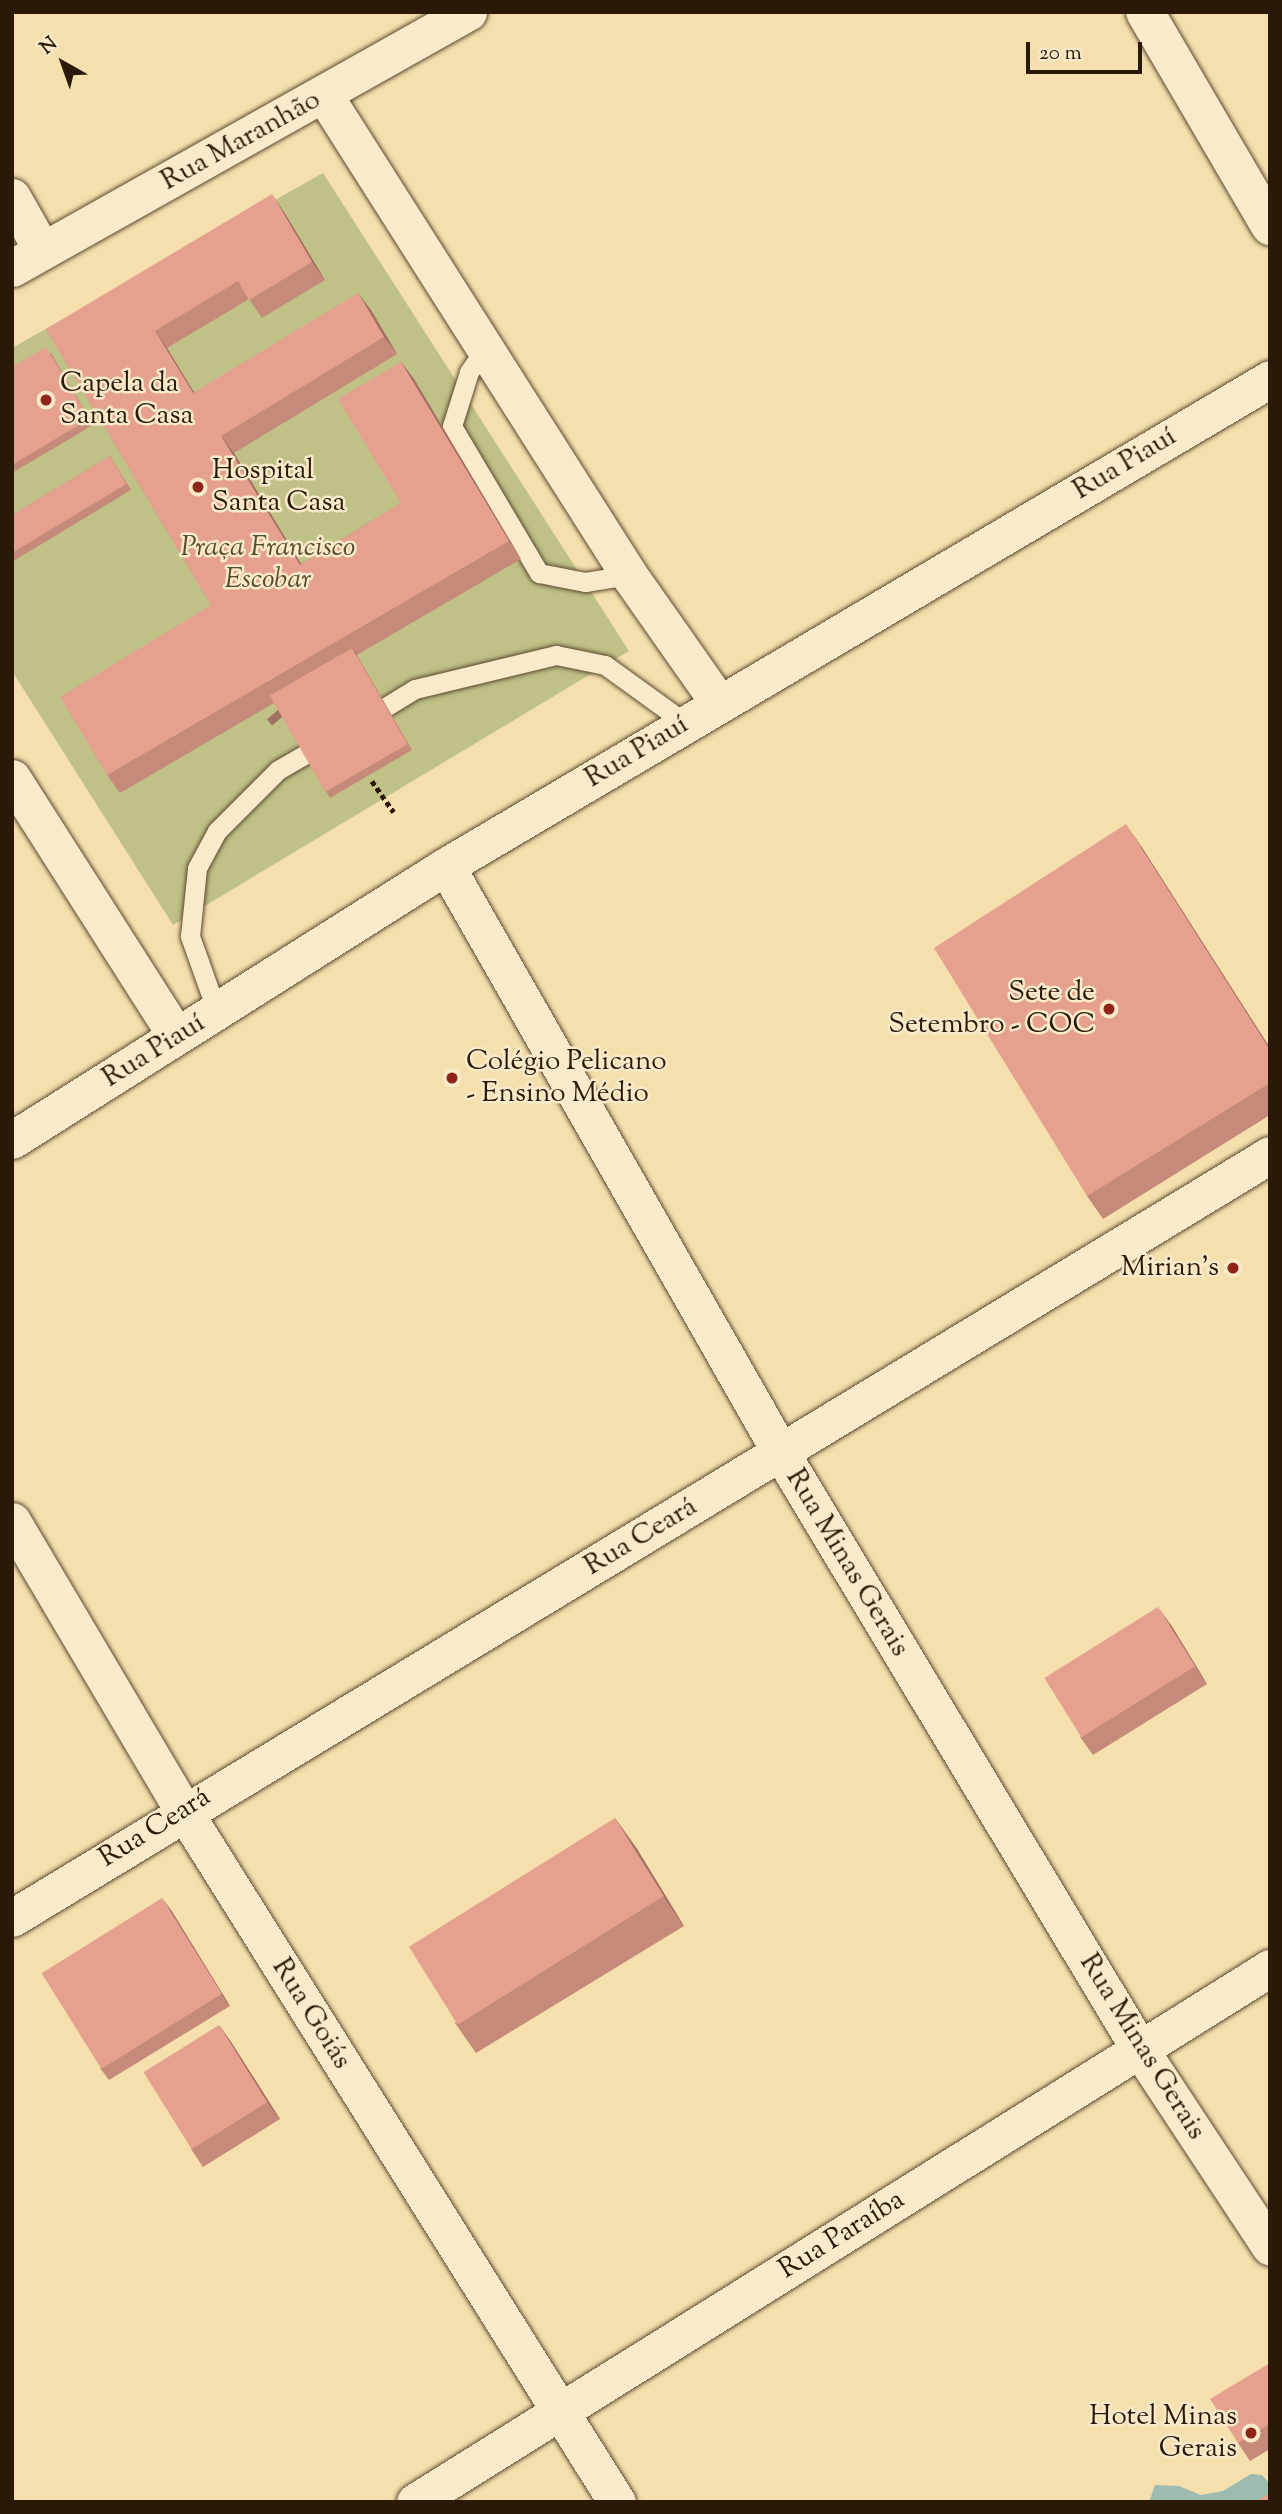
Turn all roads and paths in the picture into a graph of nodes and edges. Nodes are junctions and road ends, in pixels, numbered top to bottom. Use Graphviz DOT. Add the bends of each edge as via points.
graph roads {
  1 [pos="468,12"];
  2 [pos="1145,12"];
  3 [pos="324,95"];
  4 [pos="12,197"];
  5 [pos="1270,226"];
  6 [pos="27,259"];
  7 [pos="485,349"];
  8 [pos="1270,379"];
  9 [pos="629,575"];
  10 [pos="719,703"];
  11 [pos="685,723"];
  12 [pos="12,778"];
  13 [pos="372,781"];
  14 [pos="394,812"];
  15 [pos="446,866"];
  16 [pos="217,1013"];
  17 [pos="176,1035"];
  18 [pos="12,1140"];
  19 [pos="1270,1155"];
  20 [pos="781,1453"];
  21 [pos="12,1521"];
  22 [pos="183,1810"];
  23 [pos="12,1917"];
  24 [pos="1270,1968"];
  25 [pos="1139,2048"];
  26 [pos="1270,2247"];
  27 [pos="561,2412"];
  28 [pos="415,2502"];
  29 [pos="617,2502"];
  1 -- 3 [label="street, Rua Maranhão"];
  2 -- 5 [label="street"];
  3 -- 6 [label="street, Rua Maranhão"];
  3 -- 7 [label="street"];
  4 -- 6 [label="street"];
  7 -- 9 [label="street"];
  7 -- 9 [label="lane" via="469,372 453,426 539,573 585,582"];
  8 -- 10 [label="street, Rua Piauí"];
  9 -- 10 [label="street"];
  10 -- 11 [label="street, Rua Piauí"];
  11 -- 15 [label="street, Rua Piauí"];
  11 -- 16 [label="lane" via="605,665 556,656 415,689 278,770 217,831 197,868 190,936"];
  12 -- 17 [label="street"];
  13 -- 14 [label="path"];
  15 -- 16 [label="street, Rua Piauí"];
  15 -- 20 [label="street, Rua Minas Gerais"];
  16 -- 17 [label="street, Rua Piauí"];
  17 -- 18 [label="street, Rua Piauí"];
  19 -- 20 [label="street, Rua Ceará"];
  20 -- 22 [label="street, Rua Ceará"];
  20 -- 25 [label="street, Rua Minas Gerais"];
  21 -- 22 [label="street, Rua Goiás"];
  22 -- 23 [label="street, Rua Ceará"];
  22 -- 27 [label="street, Rua Goiás"];
  24 -- 25 [label="street, Rua Paraíba"];
  25 -- 26 [label="street, Rua Minas Gerais"];
  25 -- 27 [label="street, Rua Paraíba"];
  27 -- 28 [label="street, Rua Paraíba"];
  27 -- 29 [label="street, Rua Goiás"];
}
